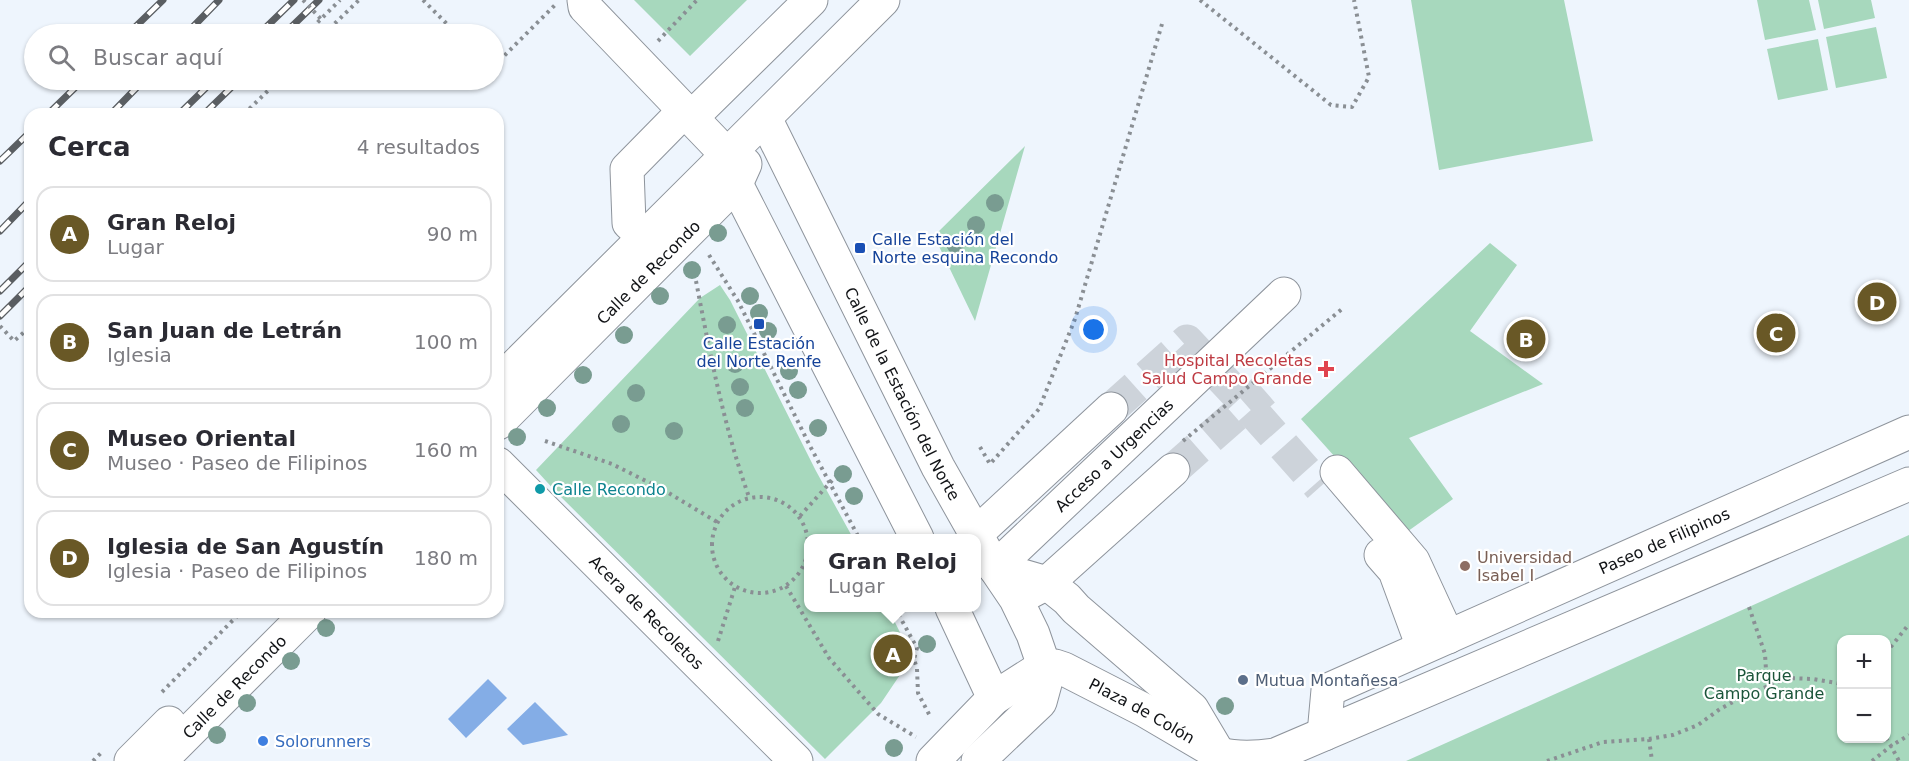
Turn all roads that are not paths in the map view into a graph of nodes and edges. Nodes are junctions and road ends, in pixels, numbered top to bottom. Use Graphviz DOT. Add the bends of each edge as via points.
graph roads {
  1 [pos="584,0"];
  2 [pos="811,0"];
  3 [pos="883,0"];
  4 [pos="688,113"];
  5 [pos="765,118"];
  6 [pos="732,170"];
  7 [pos="644,237"];
  8 [pos="1284,294"];
  9 [pos="504,403"];
  10 [pos="504,403"];
  11 [pos="1111,409"];
  12 [pos="1909,432"];
  13 [pos="1176,457"];
  14 [pos="504,470"];
  15 [pos="1329,479"];
  16 [pos="1909,484"];
  17 [pos="915,534"];
  18 [pos="975,534"];
  19 [pos="981,544"];
  20 [pos="995,568"];
  21 [pos="1047,583"];
  22 [pos="1016,599"];
  23 [pos="954,612"];
  24 [pos="288,618"];
  25 [pos="293,618"];
  26 [pos="1436,642"];
  27 [pos="1040,656"];
  28 [pos="989,687"];
  29 [pos="1324,734"];
  30 [pos="926,749"];
  31 [pos="1219,754"];
  32 [pos="116,757"];
  33 [pos="160,761"];
  34 [pos="796,761"];
  35 [pos="978,761"];
  1 -- 4 [label="street" via="585,7"];
  2 -- 4 [label="street"];
  3 -- 5 [label="street, Calle de Recondo"];
  4 -- 6 [label="street"];
  4 -- 7 [label="street" via="627,169 630,223"];
  5 -- 6 [label="street, Calle de Recondo"];
  5 -- 18 [label="street, Calle de la Estación del Norte"];
  6 -- 7 [label="street, Calle de Recondo"];
  6 -- 9 [label="street, Calle de Recondo"];
  6 -- 17 [label="street"];
  7 -- 10 [label="street, Calle de Recondo"];
  8 -- 20 [label="street, Acceso a Urgencias"];
  11 -- 18 [label="street"];
  12 -- 26 [label="street, Paseo de Filipinos"];
  13 -- 21 [label="street"];
  14 -- 34 [label="street, Acera de Recoletos"];
  15 -- 26 [label="street" via="1395,571"];
  16 -- 29 [label="street"];
  19 -- 20 [label="street, Calle de la Estación del Norte"];
  20 -- 21 [label="street"];
  20 -- 22 [label="street, Calle de la Estación del Norte"];
  21 -- 22 [label="street"];
  21 -- 31 [label="street" via="1192,710"];
  22 -- 27 [label="street, Calle de la Estación del Norte"];
  23 -- 28 [label="street"];
  24 -- 32 [label="street, Calle de Recondo" via="263,630"];
  25 -- 33 [label="street, Calle de Recondo"];
  26 -- 29 [label="street, Paseo de Filipinos" via="1328,690"];
  27 -- 28 [label="street"];
  27 -- 31 [label="street, Plaza de Colón"];
  27 -- 35 [label="street" via="1046,680 1040,702"];
  28 -- 30 [label="street"];
  29 -- 31 [label="street, Plaza de Colón" via="1275,755 1252,759"];
}
